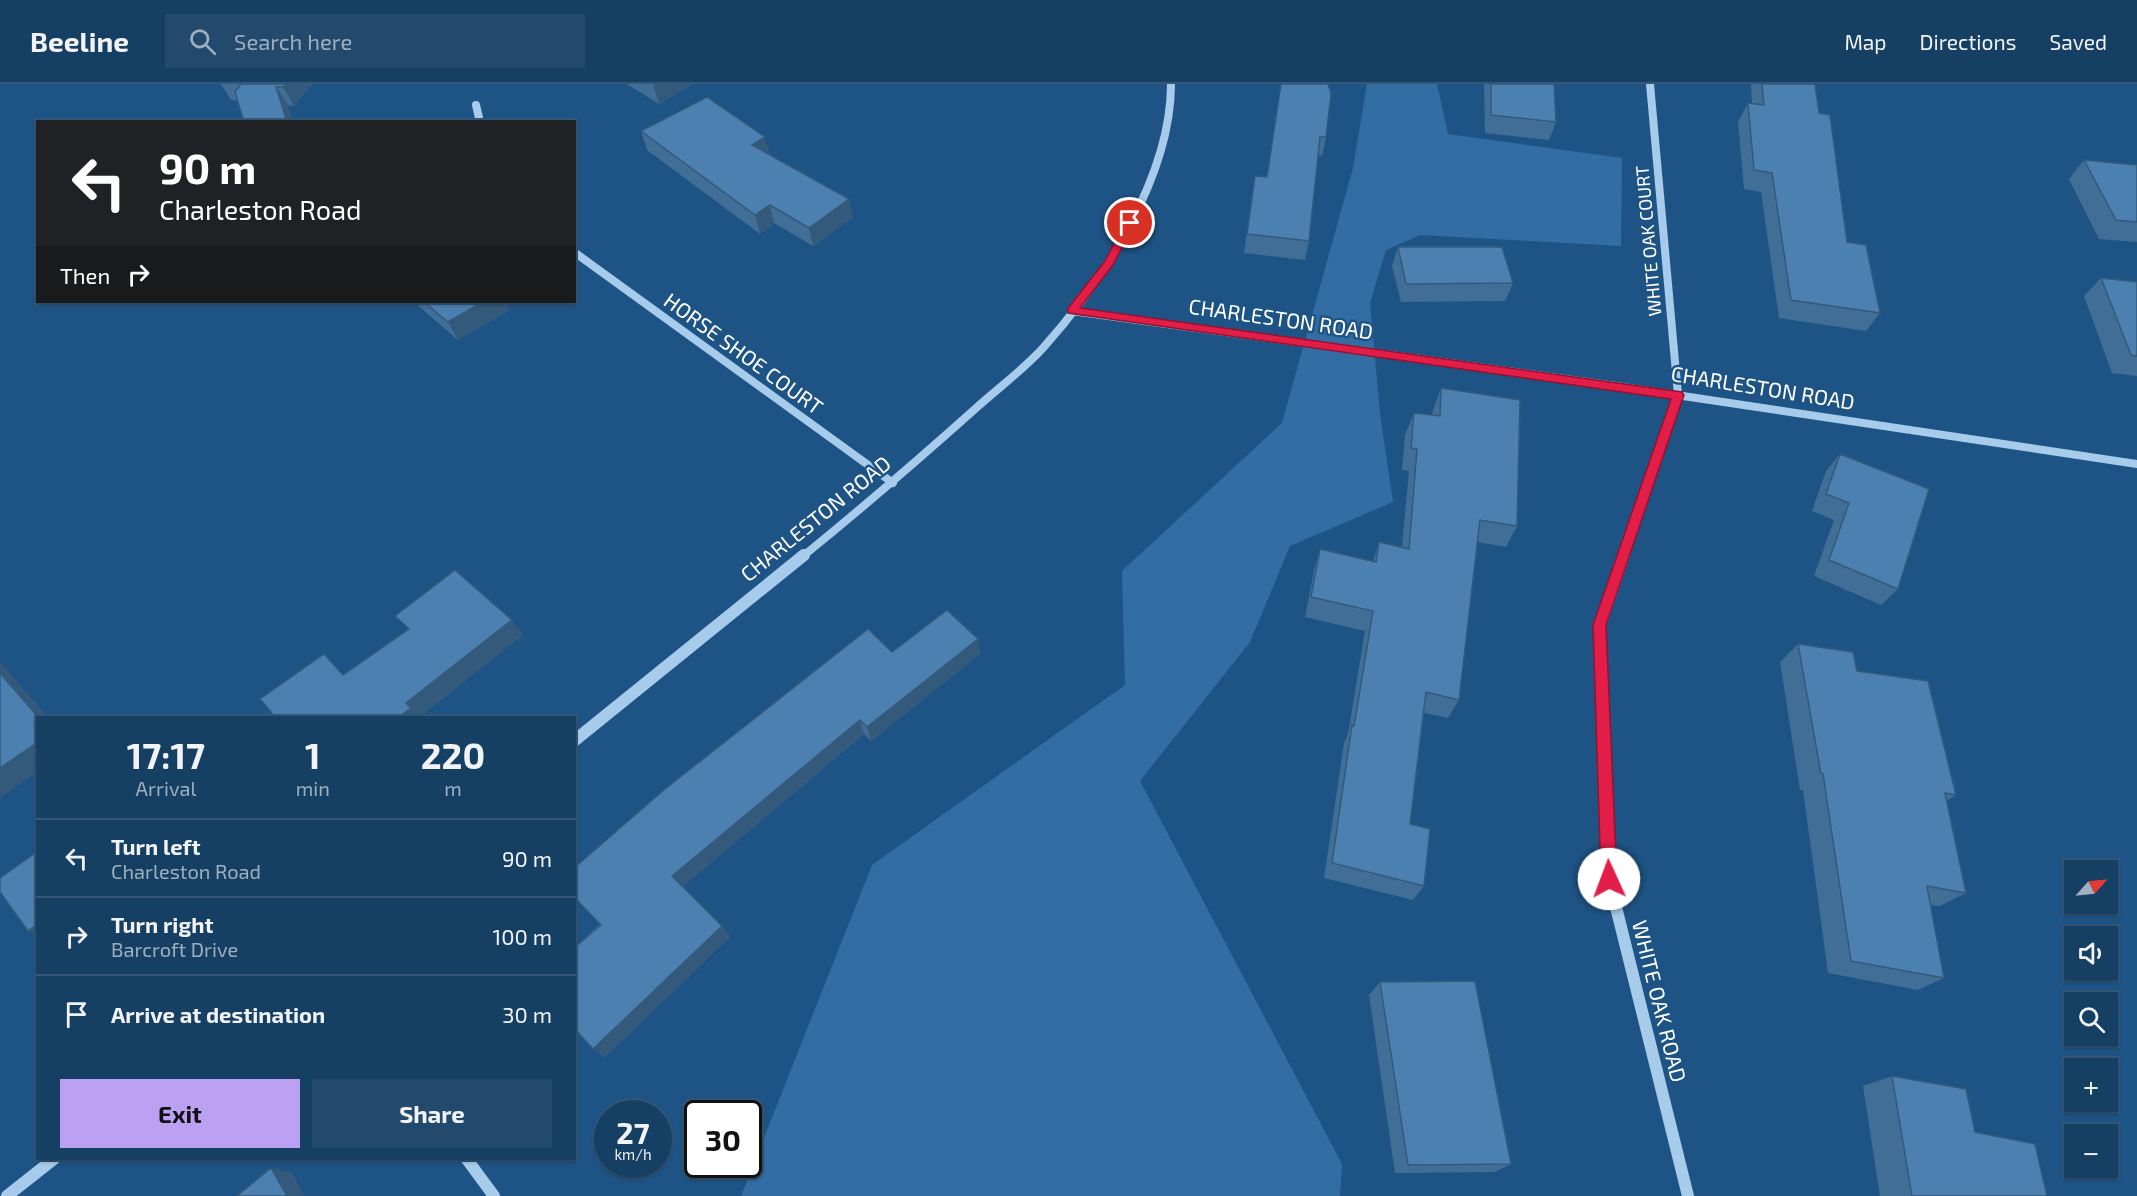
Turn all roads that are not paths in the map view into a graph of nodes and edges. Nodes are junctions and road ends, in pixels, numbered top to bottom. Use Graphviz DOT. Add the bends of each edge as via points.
graph roads {
  1 [pos="1171,84"];
  2 [pos="1650,84"];
  3 [pos="476,105"];
  4 [pos="480,120"];
  5 [pos="576,253"];
  6 [pos="1072,310"];
  7 [pos="1678,395"];
  8 [pos="2137,464"];
  9 [pos="893,483"];
  10 [pos="576,739"];
  11 [pos="52,1160"];
  12 [pos="467,1160"];
  13 [pos="7,1196"];
  14 [pos="494,1196"];
  15 [pos="1688,1196"];
  1 -- 6 [label="street" via="1171,108 1151,182 1109,263"];
  2 -- 7 [label="street, WHITE OAK COURT"];
  3 -- 4 [label="street"];
  5 -- 9 [label="street, HORSE SHOE COURT"];
  6 -- 7 [label="street, CHARLESTON ROAD"];
  6 -- 9 [label="street, CHARLESTON ROAD" via="1042,349"];
  7 -- 8 [label="street, CHARLESTON ROAD"];
  7 -- 15 [label="street, WHITE OAK ROAD" via="1600,625 1609,879"];
  9 -- 10 [label="street, CHARLESTON ROAD"];
  11 -- 13 [label="street"];
  12 -- 14 [label="street"];
}
